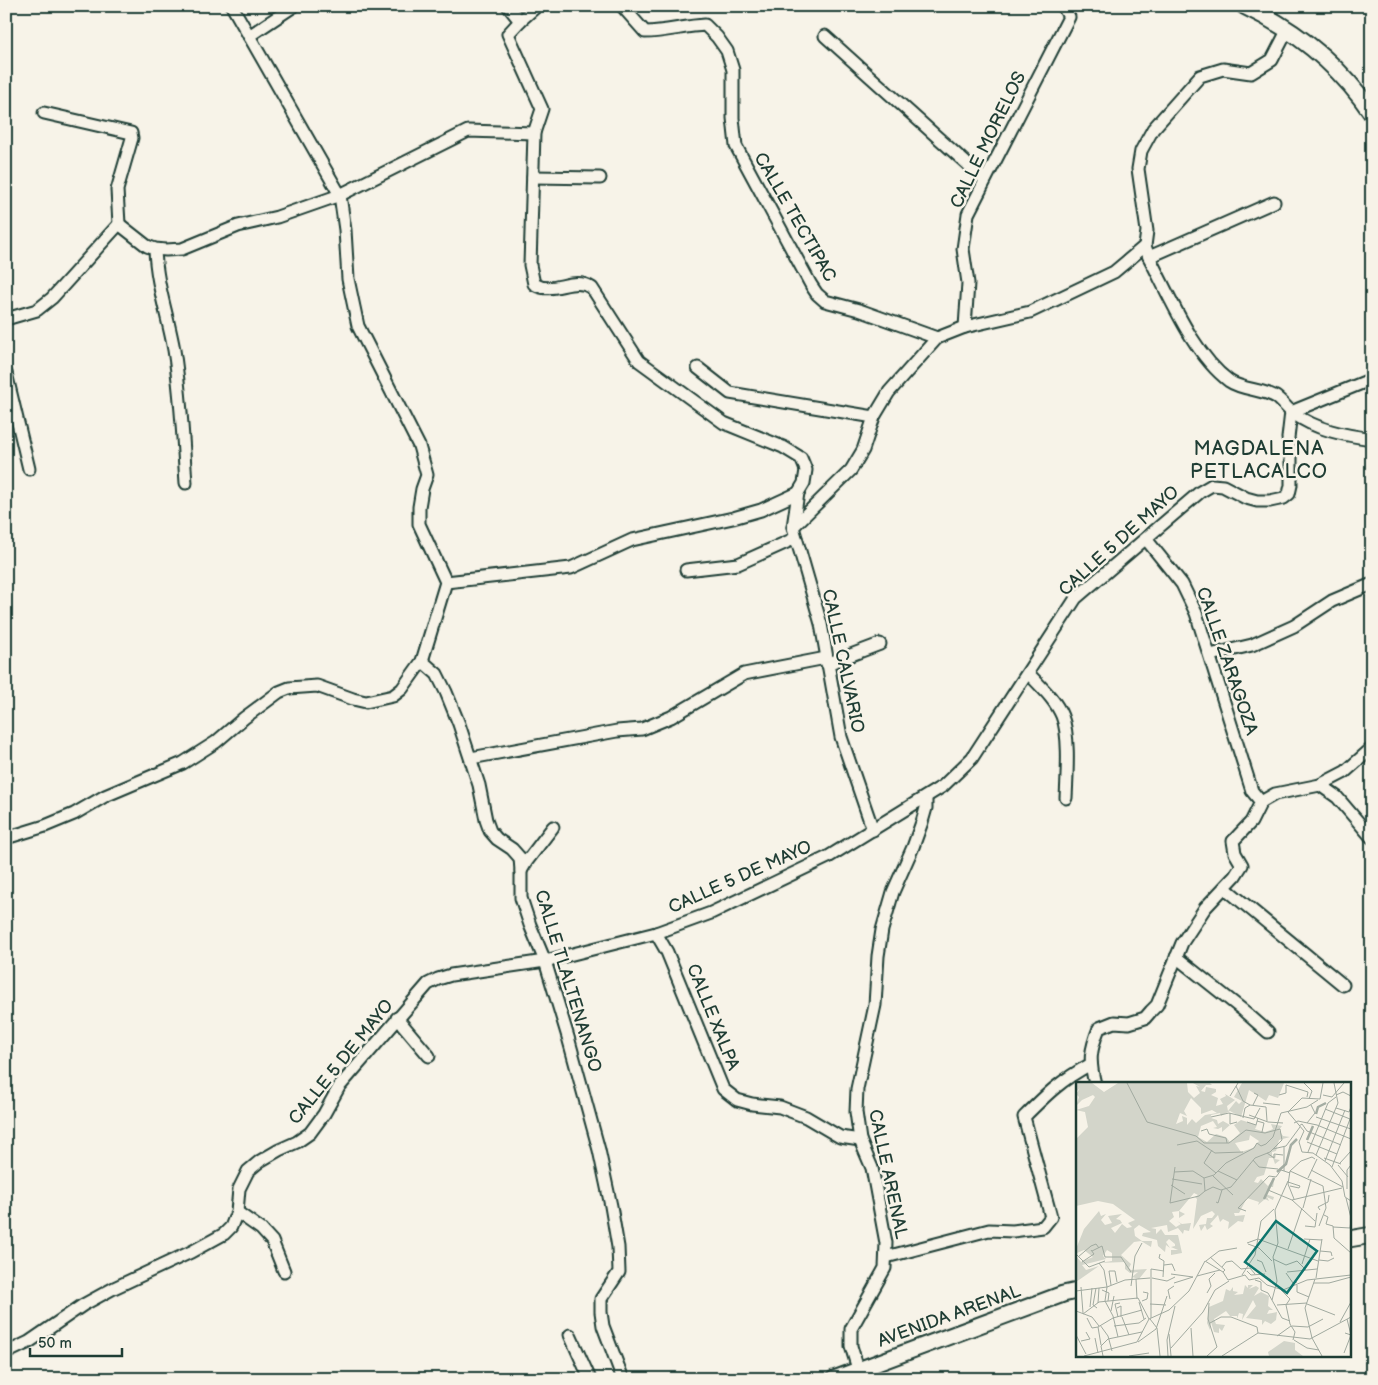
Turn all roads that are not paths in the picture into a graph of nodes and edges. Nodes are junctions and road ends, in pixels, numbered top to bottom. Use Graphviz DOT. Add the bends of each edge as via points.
graph roads {
  1 [pos="232,6"];
  2 [pos="294,6"];
  3 [pos="508,6"];
  4 [pos="537,6"];
  5 [pos="622,6"];
  6 [pos="1076,6"];
  7 [pos="1245,6"];
  8 [pos="1064,9"];
  9 [pos="1262,10"];
  10 [pos="520,21"];
  11 [pos="1288,30"];
  12 [pos="249,36"];
  13 [pos="825,36"];
  14 [pos="44,113"];
  15 [pos="1372,113"];
  16 [pos="534,133"];
  17 [pos="533,177"];
  18 [pos="600,178"];
  19 [pos="985,180"];
  20 [pos="340,195"];
  21 [pos="1274,202"];
  22 [pos="119,224"];
  23 [pos="155,249"];
  24 [pos="1147,252"];
  25 [pos="6,318"];
  26 [pos="965,327"];
  27 [pos="937,338"];
  28 [pos="698,368"];
  29 [pos="6,373"];
  30 [pos="1372,379"];
  31 [pos="1292,412"];
  32 [pos="874,417"];
  33 [pos="1372,439"];
  34 [pos="28,469"];
  35 [pos="186,483"];
  36 [pos="798,493"];
  37 [pos="794,533"];
  38 [pos="1146,539"];
  39 [pos="686,570"];
  40 [pos="446,582"];
  41 [pos="1372,584"];
  42 [pos="880,644"];
  43 [pos="1210,655"];
  44 [pos="422,660"];
  45 [pos="826,661"];
  46 [pos="1028,673"];
  47 [pos="1372,748"];
  48 [pos="471,758"];
  49 [pos="1320,786"];
  50 [pos="926,797"];
  51 [pos="1066,798"];
  52 [pos="1262,802"];
  53 [pos="553,826"];
  54 [pos="873,830"];
  55 [pos="6,838"];
  56 [pos="1372,838"];
  57 [pos="521,871"];
  58 [pos="1225,888"];
  59 [pos="656,933"];
  60 [pos="1176,957"];
  61 [pos="545,961"];
  62 [pos="1343,985"];
  63 [pos="397,1018"];
  64 [pos="1268,1032"];
  65 [pos="429,1056"];
  66 [pos="1090,1064"];
  67 [pos="1094,1082"];
  68 [pos="860,1140"];
  69 [pos="237,1212"];
  70 [pos="1372,1235"];
  71 [pos="1350,1239"];
  72 [pos="886,1257"];
  73 [pos="284,1271"];
  74 [pos="1076,1292"];
  75 [pos="570,1335"];
  76 [pos="6,1353"];
  77 [pos="860,1374"];
  78 [pos="590,1379"];
  79 [pos="623,1379"];
  80 [pos="834,1379"];
  1 -- 12 [label="street"];
  2 -- 12 [label="street"];
  3 -- 10 [label="street"];
  4 -- 10 [label="street"];
  5 -- 27 [label="street, CALLE TECTIPAC" via="645,32 705,25 727,51 733,70 736,146 817,294 825,301"];
  6 -- 8 [label="street"];
  7 -- 9 [label="main road"];
  8 -- 19 [label="street, CALLE MORELOS" via="1069,17"];
  9 -- 11 [label="main road"];
  10 -- 16 [label="street" via="508,34 542,109"];
  11 -- 15 [label="main road" via="1318,52"];
  11 -- 24 [label="street" via="1272,60 1251,73 1223,69 1200,76 1153,128 1141,151 1138,169 1148,231"];
  12 -- 20 [label="street"];
  13 -- 19 [label="street"];
  14 -- 22 [label="street" via="131,133 117,190"];
  16 -- 17 [label="street"];
  16 -- 20 [label="street" via="468,131"];
  17 -- 18 [label="street"];
  17 -- 36 [label="street" via="530,265 534,284 548,289 583,283 592,288 639,361 724,423 783,447 801,458 806,470"];
  19 -- 26 [label="street, CALLE MORELOS" via="968,214 963,249 968,283"];
  20 -- 23 [label="street" via="238,226 182,249"];
  20 -- 40 [label="street" via="348,279 358,326 419,446 427,475 419,507 420,524"];
  21 -- 24 [label="street"];
  22 -- 23 [label="street"];
  22 -- 25 [label="street" via="52,298 37,310"];
  23 -- 35 [label="street" via="174,350"];
  24 -- 26 [label="street" via="1114,272 1030,312"];
  24 -- 31 [label="street" via="1194,342 1210,362 1231,382 1276,397"];
  26 -- 27 [label="street"];
  27 -- 32 [label="street" via="889,392"];
  28 -- 32 [label="street" via="730,393"];
  29 -- 34 [label="street"];
  30 -- 31 [label="street"];
  31 -- 33 [label="street" via="1328,431"];
  31 -- 38 [label="street, CALLE 5 DE MAYO" via="1288,438 1291,458 1289,494 1284,498 1257,501 1223,486 1212,485"];
  32 -- 37 [label="street" via="851,470"];
  36 -- 37 [label="street"];
  36 -- 40 [label="street" via="761,510 632,540 571,568"];
  37 -- 39 [label="street" via="738,564"];
  37 -- 45 [label="street, CALLE CALVARIO" via="821,624"];
  38 -- 43 [label="street, CALLE ZARAGOZA" via="1182,584"];
  38 -- 46 [label="street, CALLE 5 DE MAYO" via="1076,598"];
  40 -- 44 [label="street"];
  41 -- 43 [label="street" via="1332,601 1294,626 1252,645"];
  42 -- 45 [label="street"];
  43 -- 52 [label="street, CALLE ZARAGOZA" via="1252,791"];
  44 -- 48 [label="street, CALLE TLALTENANGO" via="437,674 446,692"];
  44 -- 55 [label="street" via="402,689 380,700 353,700 317,686 279,692 216,742 183,763 105,796 74,814"];
  45 -- 48 [label="street" via="744,674 671,718 642,728"];
  45 -- 54 [label="street, CALLE CALVARIO" via="841,737"];
  46 -- 50 [label="street, CALLE 5 DE MAYO" via="972,758 943,786"];
  46 -- 51 [label="street" via="1043,688 1062,717 1067,746"];
  47 -- 49 [label="street" via="1345,772"];
  48 -- 57 [label="street, CALLE TLALTENANGO" via="490,831 520,858"];
  49 -- 52 [label="street" via="1275,794"];
  49 -- 56 [label="street" via="1337,797"];
  50 -- 54 [label="street, CALLE 5 DE MAYO"];
  50 -- 68 [label="street, CALLE ARENAL" via="922,822 893,892 882,930 875,1005 857,1088"];
  52 -- 58 [label="street" via="1251,822 1234,841 1235,853 1242,865"];
  53 -- 57 [label="street"];
  54 -- 59 [label="street, CALLE 5 DE MAYO" via="828,857 710,913"];
  57 -- 61 [label="street, CALLE TLALTENANGO" via="521,898"];
  58 -- 60 [label="street" via="1206,908"];
  58 -- 62 [label="street"];
  59 -- 61 [label="street, CALLE 5 DE MAYO"];
  59 -- 68 [label="street, CALLE XALPA" via="670,959 723,1089 736,1100 780,1107 806,1117 840,1137"];
  60 -- 64 [label="street"];
  60 -- 66 [label="street" via="1156,1004 1145,1018 1129,1024 1114,1022 1099,1028"];
  61 -- 63 [label="street, CALLE 5 DE MAYO" via="438,979 428,984"];
  61 -- 79 [label="street, CALLE TLALTENANGO" via="599,1150 612,1215 619,1272 601,1300 600,1312"];
  63 -- 65 [label="street"];
  63 -- 69 [label="street, CALLE 5 DE MAYO" via="339,1087 310,1133 248,1171 239,1189"];
  66 -- 67 [label="street"];
  66 -- 72 [label="street" via="1051,1090 1024,1117 1051,1216 1043,1228 989,1230"];
  68 -- 72 [label="street, CALLE ARENAL" via="872,1168"];
  69 -- 73 [label="street" via="272,1241"];
  69 -- 76 [label="street, CALLE 5 DE MAYO" via="224,1234 106,1292 29,1342"];
  70 -- 71 [label="street"];
  72 -- 77 [label="street, CALLE ARENAL" via="880,1279 851,1329 851,1346"];
  74 -- 77 [label="street, AVENIDA ARENAL" via="1063,1294"];
  75 -- 78 [label="street"];
  77 -- 80 [label="street, AVENIDA ARENAL"];
}
